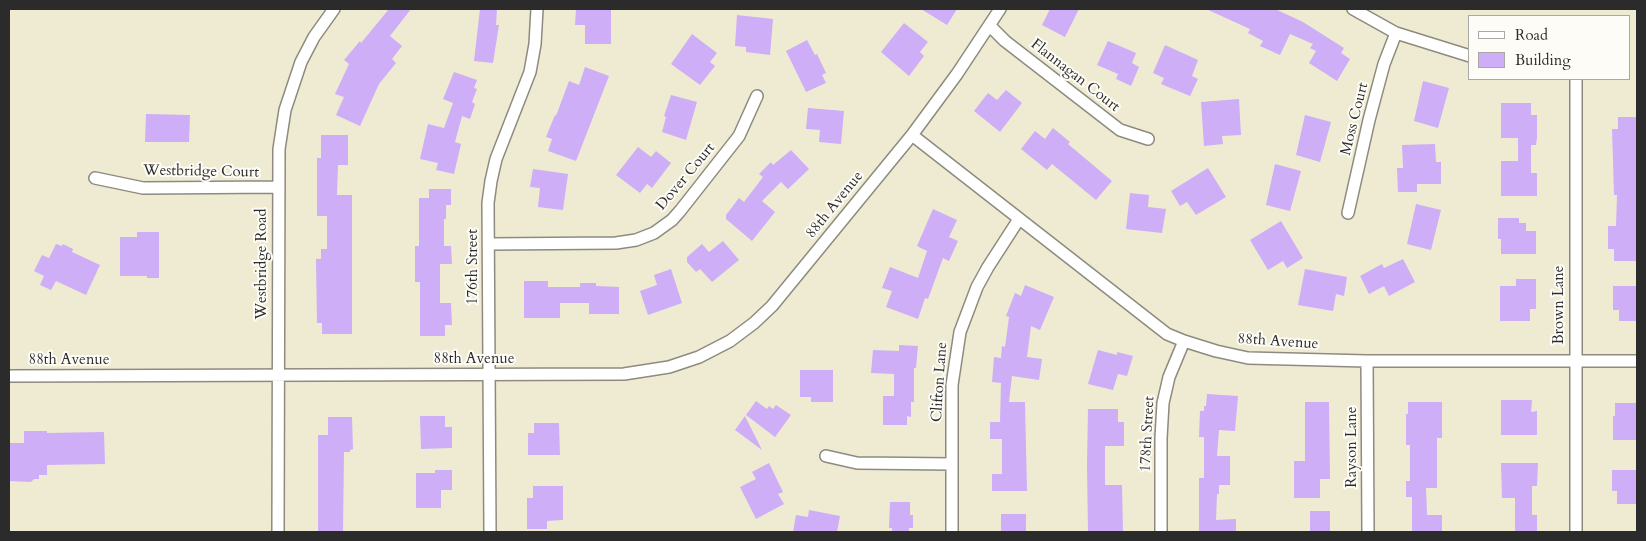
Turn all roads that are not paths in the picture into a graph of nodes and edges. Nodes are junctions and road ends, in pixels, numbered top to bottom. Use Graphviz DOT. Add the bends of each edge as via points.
graph roads {
  1 [pos="334,9"];
  2 [pos="536,9"];
  3 [pos="1000,9"];
  4 [pos="1353,9"];
  5 [pos="990,26"];
  6 [pos="1396,33"];
  7 [pos="1468,55"];
  8 [pos="1576,80"];
  9 [pos="758,96"];
  10 [pos="912,135"];
  11 [pos="1148,138"];
  12 [pos="95,178"];
  13 [pos="278,187"];
  14 [pos="1348,213"];
  15 [pos="1019,219"];
  16 [pos="490,244"];
  17 [pos="1184,341"];
  18 [pos="1368,361"];
  19 [pos="1575,361"];
  20 [pos="1637,362"];
  21 [pos="278,375"];
  22 [pos="488,375"];
  23 [pos="9,376"];
  24 [pos="826,456"];
  25 [pos="952,464"];
  26 [pos="278,532"];
  27 [pos="490,532"];
  28 [pos="952,532"];
  29 [pos="1161,532"];
  30 [pos="1368,532"];
  31 [pos="1576,532"];
  1 -- 13 [label="street, Westbridge Road" via="314,37 291,87 281,129"];
  2 -- 16 [label="street, 176th Street" via="530,72 503,139 491,181 488,203"];
  3 -- 5 [label="street"];
  4 -- 6 [label="street"];
  5 -- 10 [label="street"];
  5 -- 11 [label="street, Flannagan Court" via="1120,130"];
  6 -- 7 [label="street"];
  6 -- 14 [label="street, Moss Court" via="1368,120"];
  8 -- 19 [label="street, Brown Lane"];
  9 -- 16 [label="street, Dover Court" via="739,136 680,211 654,233 616,243"];
  10 -- 15 [label="street, 88th Avenue"];
  10 -- 22 [label="street, 88th Avenue" via="772,306 730,341 670,367 624,374"];
  12 -- 13 [label="street, Westbridge Court" via="143,188"];
  13 -- 21 [label="street, Westbridge Road"];
  15 -- 17 [label="street, 88th Avenue" via="1167,334"];
  15 -- 25 [label="street, Clifton Lane" via="977,287 960,332 952,385"];
  16 -- 22 [label="street, 176th Street"];
  17 -- 18 [label="street, 88th Avenue" via="1248,358"];
  17 -- 29 [label="street, 178th Street" via="1169,377 1163,403"];
  18 -- 19 [label="street, 88th Avenue"];
  18 -- 30 [label="street, Rayson Lane"];
  19 -- 20 [label="street, 88th Avenue"];
  19 -- 31 [label="street, Brown Lane"];
  21 -- 22 [label="street, 88th Avenue"];
  21 -- 23 [label="street, 88th Avenue"];
  21 -- 26 [label="street, Westbridge Road"];
  22 -- 27 [label="street, 176th Street"];
  24 -- 25 [label="street" via="857,463"];
  25 -- 28 [label="street, Clifton Lane"];
}
